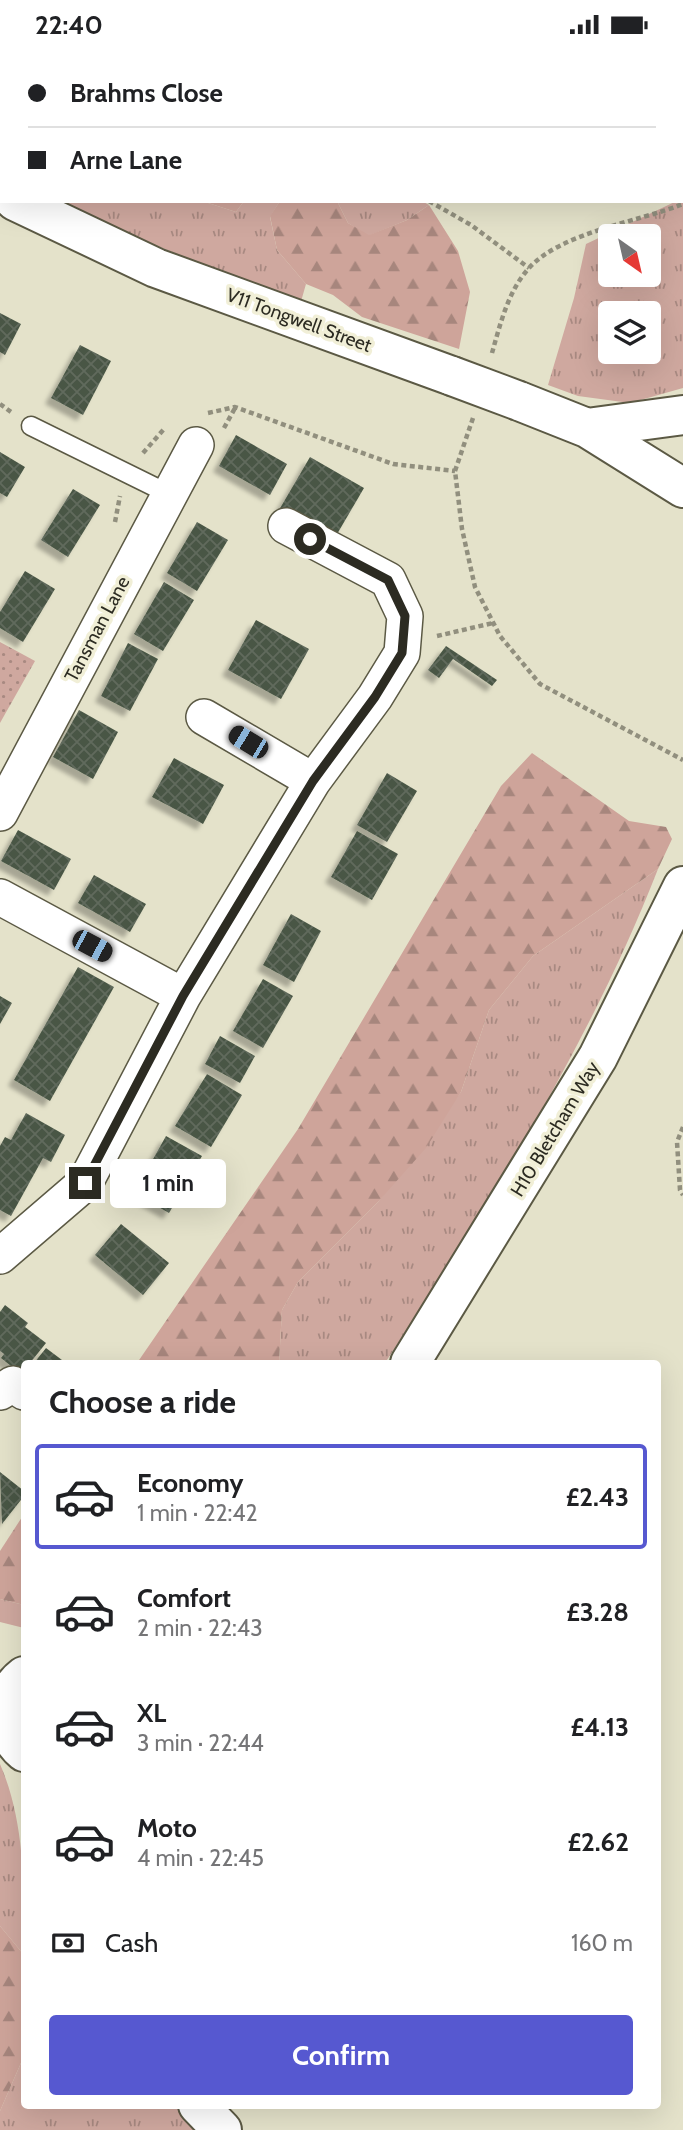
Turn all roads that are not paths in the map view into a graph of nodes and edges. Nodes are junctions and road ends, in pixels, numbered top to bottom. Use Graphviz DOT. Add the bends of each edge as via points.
graph roads {
  1 [pos="19,203"];
  2 [pos="683,415"];
  3 [pos="31,426"];
  4 [pos="587,428"];
  5 [pos="196,445"];
  6 [pos="683,488"];
  7 [pos="169,493"];
  8 [pos="286,526"];
  9 [pos="204,717"];
  10 [pos="313,781"];
  11 [pos="0,813"];
  12 [pos="683,886"];
  13 [pos="0,897"];
  14 [pos="183,996"];
  15 [pos="0,1256"];
  16 [pos="412,1360"];
  17 [pos="21,1390"];
  18 [pos="0,1392"];
  19 [pos="11,1683"];
  20 [pos="21,1748"];
  21 [pos="202,2109"];
  22 [pos="222,2130"];
  1 -- 4 [label="street, V11 Tongwell Street, bridge" via="156,268"];
  2 -- 4 [label="street, V11 Tongwell Street"];
  3 -- 7 [label="lane"];
  4 -- 6 [label="street, V11 Tongwell Street"];
  5 -- 7 [label="street, Tansman Lane"];
  7 -- 11 [label="street, Tansman Lane"];
  8 -- 10 [label="street" via="387,566 405,616 402,653"];
  9 -- 10 [label="street"];
  10 -- 14 [label="street"];
  12 -- 16 [label="street, H10 Bletcham Way" via="598,1057"];
  13 -- 14 [label="street"];
  14 -- 15 [label="street" via="85,1183"];
  17 -- 18 [label="street" via="13,1384"];
  19 -- 20 [label="street" via="3,1717 7,1732"];
  21 -- 22 [label="street"];
}
